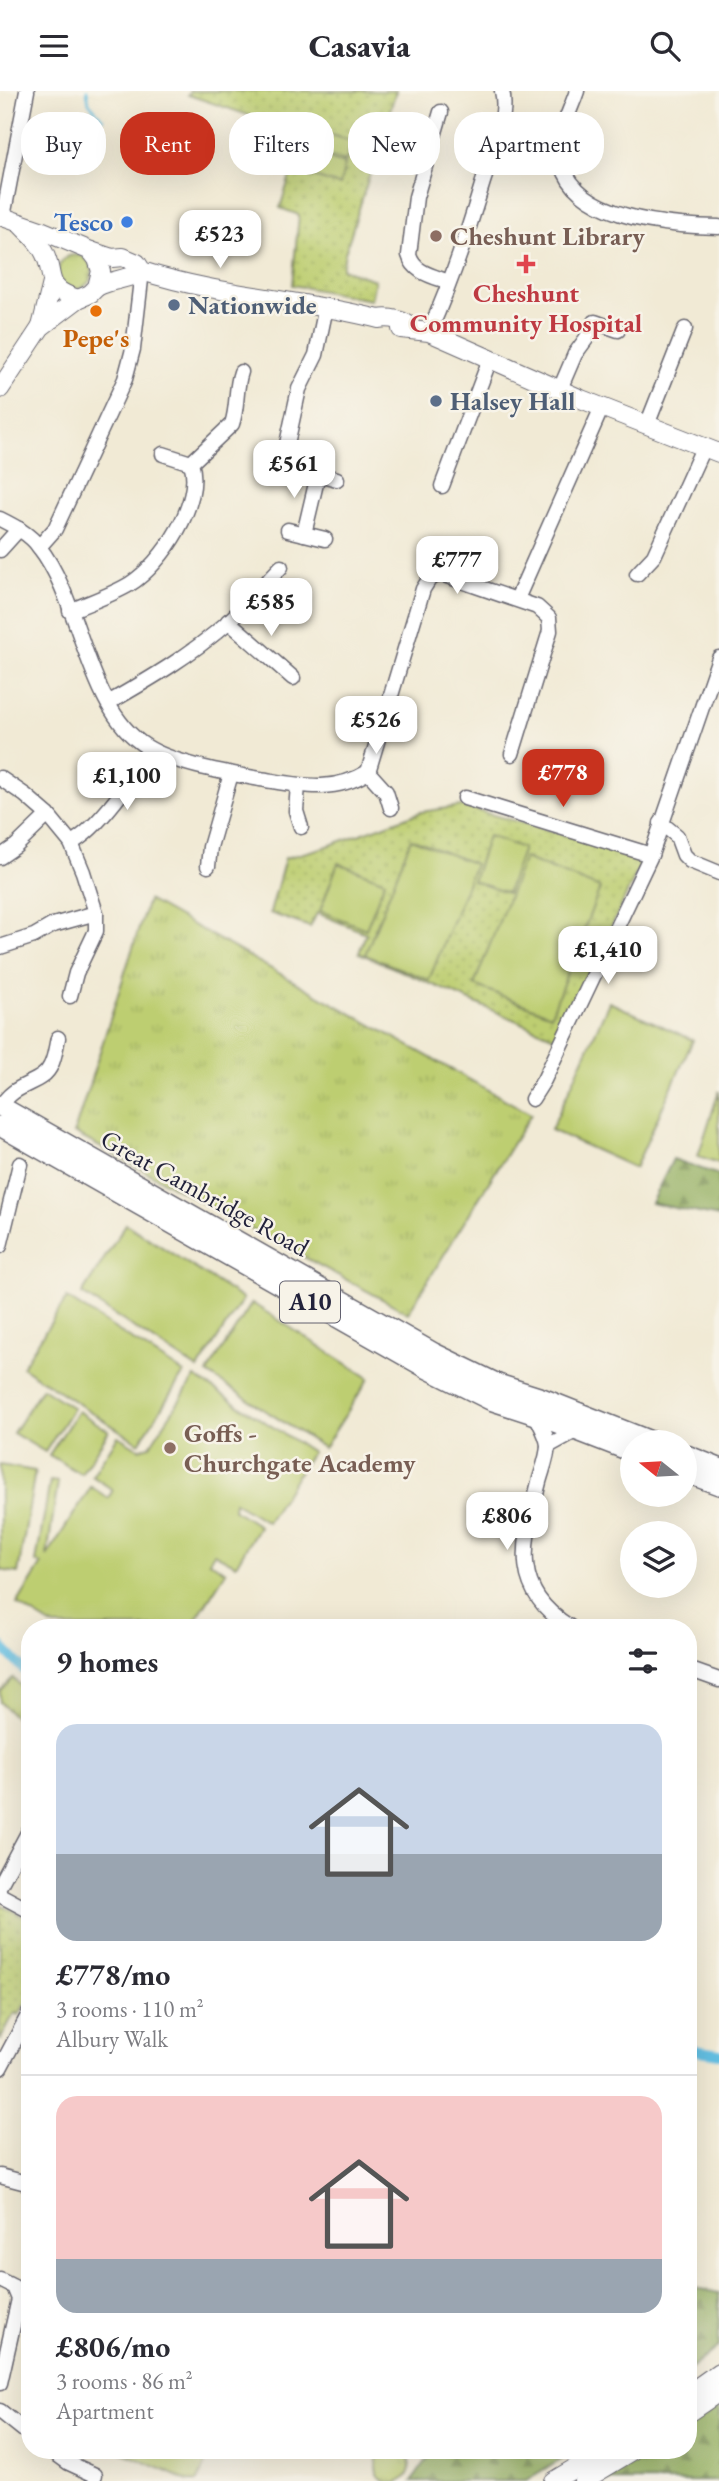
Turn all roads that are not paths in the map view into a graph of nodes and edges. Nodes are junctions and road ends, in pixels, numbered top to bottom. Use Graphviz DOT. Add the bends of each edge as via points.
graph roads {
  1 [pos="27,91"];
  2 [pos="502,91"];
  3 [pos="577,91"];
  4 [pos="441,112"];
  5 [pos="8,219"];
  6 [pos="719,227"];
  7 [pos="83,248"];
  8 [pos="142,271"];
  9 [pos="51,277"];
  10 [pos="449,282"];
  11 [pos="97,287"];
  12 [pos="78,299"];
  13 [pos="326,307"];
  14 [pos="41,327"];
  15 [pos="685,329"];
  16 [pos="420,330"];
  17 [pos="618,330"];
  18 [pos="490,359"];
  19 [pos="240,372"];
  20 [pos="0,389"];
  21 [pos="560,389"];
  22 [pos="603,407"];
  23 [pos="646,425"];
  24 [pos="711,450"];
  25 [pos="163,454"];
  26 [pos="191,464"];
  27 [pos="318,475"];
  28 [pos="337,479"];
  29 [pos="442,486"];
  30 [pos="0,519"];
  31 [pos="19,530"];
  32 [pos="288,530"];
  33 [pos="304,534"];
  34 [pos="324,539"];
  35 [pos="39,547"];
  36 [pos="0,550"];
  37 [pos="281,567"];
  38 [pos="637,574"];
  39 [pos="517,599"];
  40 [pos="70,611"];
  41 [pos="228,621"];
  42 [pos="719,658"];
  43 [pos="293,678"];
  44 [pos="108,703"];
  45 [pos="149,749"];
  46 [pos="512,754"];
  47 [pos="369,772"];
  48 [pos="231,774"];
  49 [pos="0,778"];
  50 [pos="298,785"];
  51 [pos="465,798"];
  52 [pos="391,808"];
  53 [pos="48,815"];
  54 [pos="662,823"];
  55 [pos="301,827"];
  56 [pos="71,843"];
  57 [pos="650,855"];
  58 [pos="0,857"];
  59 [pos="208,866"];
  60 [pos="719,873"];
  61 [pos="96,913"];
  62 [pos="0,947"];
  63 [pos="71,996"];
  64 [pos="58,1038"];
  65 [pos="532,1100"];
  66 [pos="0,1113"];
  67 [pos="20,1164"];
  68 [pos="4,1215"];
  69 [pos="0,1246"];
  70 [pos="536,1415"];
  71 [pos="577,1430"];
  72 [pos="622,1430"];
  73 [pos="548,1446"];
  74 [pos="620,1447"];
  75 [pos="697,1459"];
  76 [pos="719,1468"];
  77 [pos="697,1477"];
  78 [pos="719,1485"];
  79 [pos="558,1619"];
  80 [pos="697,1672"];
  81 [pos="719,1680"];
  82 [pos="21,1846"];
  83 [pos="0,1885"];
  84 [pos="0,1895"];
  85 [pos="21,1906"];
  86 [pos="21,2029"];
  87 [pos="0,2068"];
  88 [pos="0,2176"];
  89 [pos="21,2182"];
  90 [pos="0,2280"];
  91 [pos="719,2372"];
  92 [pos="0,2383"];
  93 [pos="697,2388"];
  94 [pos="719,2392"];
  95 [pos="697,2407"];
  96 [pos="0,2411"];
  97 [pos="21,2427"];
  98 [pos="63,2459"];
  99 [pos="589,2459"];
  100 [pos="619,2459"];
  101 [pos="95,2475"];
  102 [pos="553,2481"];
  103 [pos="583,2481"];
  1 -- 5 [label="street"];
  2 -- 10 [label="street" via="502,118 494,149"];
  3 -- 6 [label="street" via="560,148 573,186 602,207 632,217"];
  4 -- 10 [label="street" via="414,205 409,255 417,269"];
  5 -- 7 [label="main road"];
  5 -- 9 [label="main road" via="44,251"];
  7 -- 8 [label="main road" via="123,257"];
  7 -- 9 [label="main road" via="56,257"];
  7 -- 11 [label="main road" via="97,259 101,271"];
  8 -- 11 [label="main road"];
  8 -- 13 [label="main road"];
  8 -- 35 [label="street" via="125,379 55,529"];
  9 -- 12 [label="main road" via="65,295"];
  9 -- 14 [label="main road"];
  10 -- 16 [label="street"];
  11 -- 12 [label="main road"];
  12 -- 14 [label="main road"];
  13 -- 16 [label="main road" via="379,319 407,331"];
  13 -- 27 [label="street" via="316,355 299,389 285,453 293,467"];
  14 -- 20 [label="main road"];
  15 -- 23 [label="street"];
  16 -- 18 [label="main road"];
  17 -- 21 [label="street" via="595,322"];
  18 -- 21 [label="main road"];
  18 -- 29 [label="street"];
  19 -- 26 [label="street" via="232,423"];
  21 -- 22 [label="main road"];
  22 -- 23 [label="main road"];
  22 -- 39 [label="street"];
  23 -- 24 [label="main road"];
  24 -- 38 [label="street" via="654,556"];
  25 -- 26 [label="street"];
  26 -- 40 [label="street" via="195,479 189,504 155,563 128,585"];
  27 -- 28 [label="street"];
  27 -- 33 [label="street"];
  30 -- 31 [label="street"];
  31 -- 35 [label="street"];
  31 -- 36 [label="street"];
  32 -- 33 [label="street"];
  33 -- 34 [label="street"];
  35 -- 40 [label="street"];
  37 -- 41 [label="street"];
  39 -- 46 [label="street" via="545,612 551,627"];
  39 -- 47 [label="street" via="447,574 437,574 427,582"];
  40 -- 44 [label="street"];
  41 -- 43 [label="street"];
  41 -- 44 [label="street" via="183,657"];
  42 -- 54 [label="street"];
  44 -- 45 [label="street" via="137,741"];
  45 -- 48 [label="street"];
  45 -- 56 [label="street" via="141,767 90,829"];
  47 -- 50 [label="street" via="338,786"];
  47 -- 52 [label="street" via="386,792"];
  48 -- 50 [label="street"];
  48 -- 59 [label="street"];
  49 -- 53 [label="street"];
  50 -- 55 [label="street" via="296,811"];
  51 -- 57 [label="street"];
  53 -- 56 [label="street"];
  53 -- 58 [label="street"];
  54 -- 57 [label="street"];
  54 -- 60 [label="street" via="677,836 690,862"];
  56 -- 61 [label="street"];
  57 -- 65 [label="street"];
  61 -- 62 [label="street"];
  61 -- 63 [label="street" via="94,939 76,973"];
  64 -- 66 [label="street" via="51,1066 43,1077 6,1097"];
  66 -- 70 [label="highway, Great Cambridge Road / A10" via="428,1369 490,1400"];
  66 -- 72 [label="highway, Great Cambridge Road / A10" via="434,1353 498,1384"];
  67 -- 68 [label="street"];
  68 -- 69 [label="street"];
  70 -- 71 [label="highway, Great Cambridge Road / A10"];
  70 -- 73 [label="street"];
  71 -- 73 [label="street"];
  71 -- 74 [label="highway, Great Cambridge Road / A10"];
  73 -- 79 [label="street" via="524,1559 538,1600"];
  75 -- 76 [label="highway"];
  77 -- 78 [label="highway"];
  80 -- 81 [label="street"];
  82 -- 83 [label="street"];
  84 -- 85 [label="street"];
  86 -- 87 [label="street"];
  88 -- 89 [label="street"];
  90 -- 92 [label="street" via="17,2290 19,2305"];
  91 -- 93 [label="main road"];
  94 -- 95 [label="main road"];
  96 -- 97 [label="street"];
  98 -- 101 [label="street"];
  99 -- 102 [label="main road"];
  100 -- 103 [label="main road"];
}
